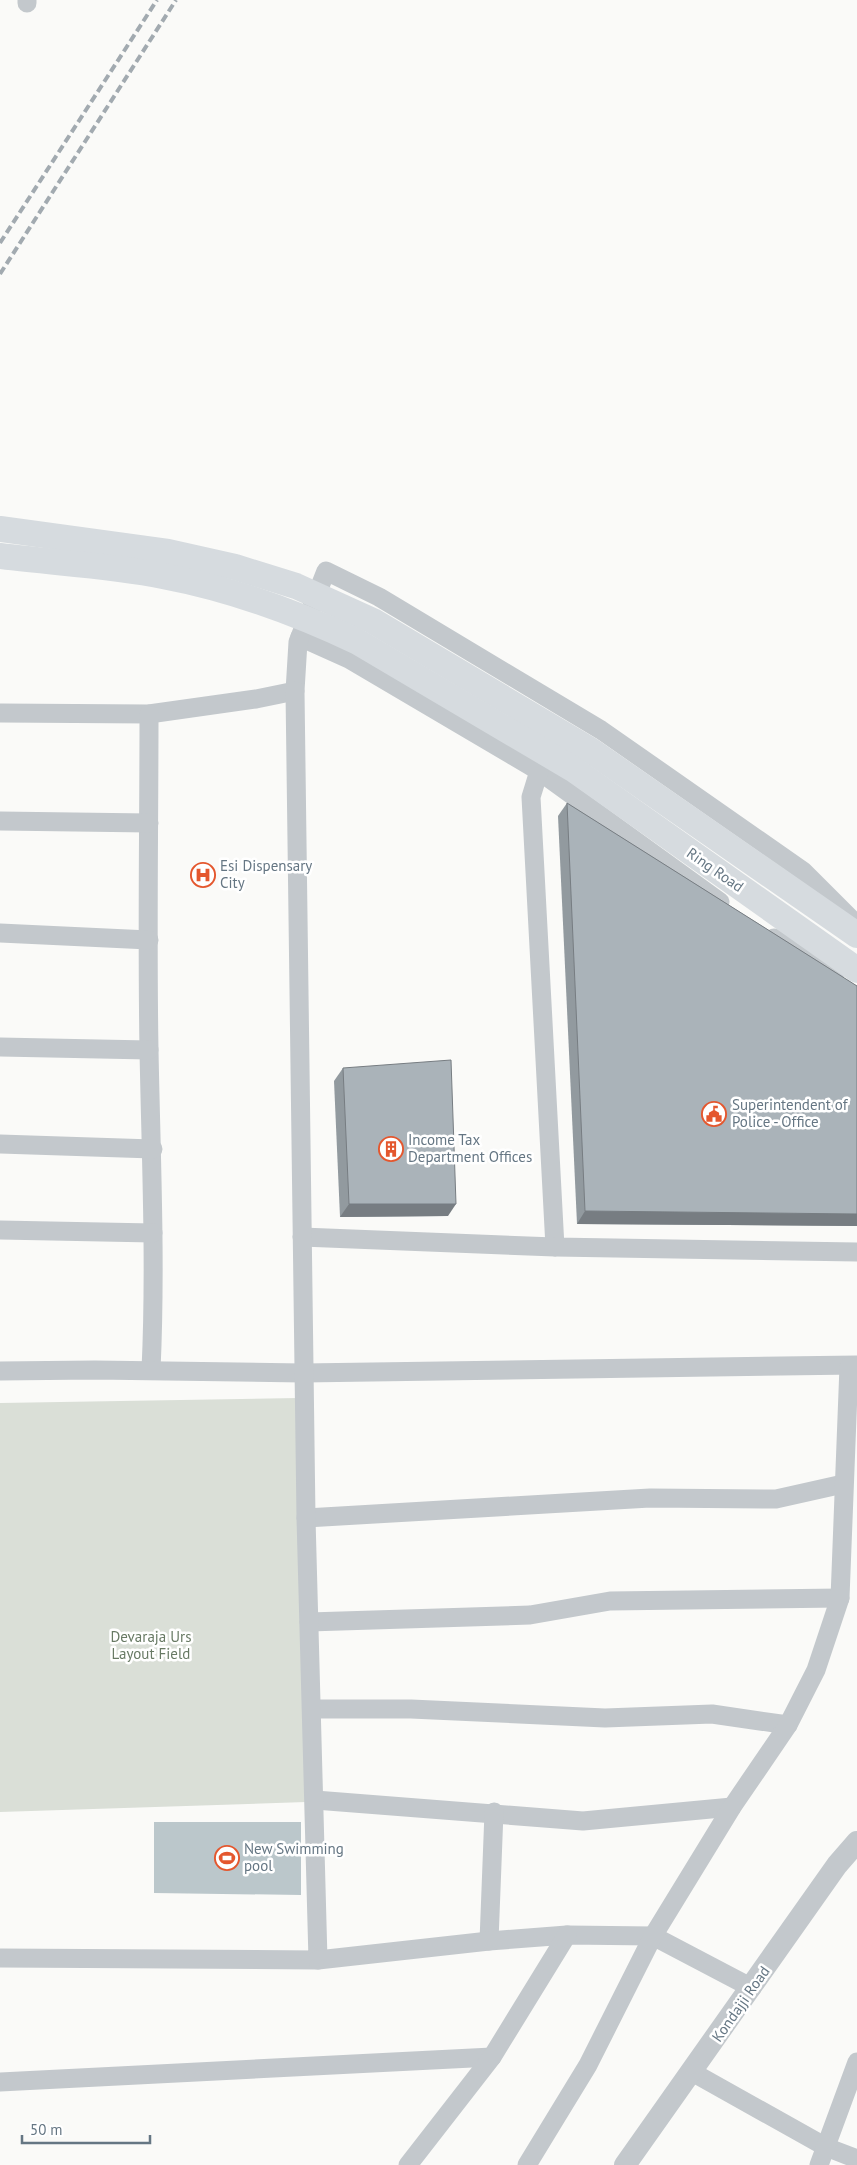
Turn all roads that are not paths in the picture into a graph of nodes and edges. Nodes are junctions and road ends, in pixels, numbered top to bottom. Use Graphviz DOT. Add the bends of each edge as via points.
graph roads {
  1 [pos="0,529"];
  2 [pos="0,556"];
  3 [pos="300,637"];
  4 [pos="295,691"];
  5 [pos="0,713"];
  6 [pos="149,714"];
  7 [pos="582,760"];
  8 [pos="539,771"];
  9 [pos="0,821"];
  10 [pos="149,824"];
  11 [pos="732,911"];
  12 [pos="857,925"];
  13 [pos="757,928"];
  14 [pos="0,934"];
  15 [pos="857,935"];
  16 [pos="149,940"];
  17 [pos="857,970"];
  18 [pos="857,976"];
  19 [pos="0,1047"];
  20 [pos="149,1050"];
  21 [pos="0,1144"];
  22 [pos="153,1149"];
  23 [pos="0,1230"];
  24 [pos="153,1233"];
  25 [pos="302,1237"];
  26 [pos="554,1247"];
  27 [pos="857,1252"];
  28 [pos="853,1366"];
  29 [pos="151,1370"];
  30 [pos="0,1372"];
  31 [pos="303,1373"];
  32 [pos="843,1484"];
  33 [pos="306,1518"];
  34 [pos="840,1598"];
  35 [pos="309,1622"];
  36 [pos="312,1709"];
  37 [pos="788,1725"];
  38 [pos="315,1800"];
  39 [pos="732,1807"];
  40 [pos="494,1812"];
  41 [pos="857,1842"];
  42 [pos="567,1935"];
  43 [pos="654,1936"];
  44 [pos="488,1941"];
  45 [pos="0,1958"];
  46 [pos="318,1960"];
  47 [pos="752,1988"];
  48 [pos="492,2057"];
  49 [pos="857,2062"];
  50 [pos="692,2072"];
  51 [pos="0,2082"];
  52 [pos="826,2148"];
  53 [pos="857,2159"];
  54 [pos="408,2165"];
  55 [pos="527,2165"];
  56 [pos="625,2165"];
  57 [pos="819,2165"];
  1 -- 7 [label="main road" via="168,552 235,567 296,586 373,621"];
  2 -- 7 [label="main road" via="162,576 227,591 287,610 358,642"];
  3 -- 4 [label="street"];
  3 -- 8 [label="street" via="349,659"];
  3 -- 12 [label="street" via="326,571 379,597 601,730 803,871"];
  4 -- 6 [label="street"];
  4 -- 25 [label="street"];
  5 -- 6 [label="street"];
  6 -- 10 [label="street"];
  7 -- 15 [label="main road"];
  7 -- 17 [label="main road, Ring Road"];
  8 -- 11 [label="street"];
  8 -- 26 [label="street" via="531,797"];
  9 -- 10 [label="street"];
  10 -- 16 [label="street"];
  13 -- 18 [label="street"];
  14 -- 16 [label="street"];
  16 -- 20 [label="street"];
  19 -- 20 [label="street"];
  20 -- 22 [label="street"];
  21 -- 22 [label="street"];
  22 -- 24 [label="street"];
  23 -- 24 [label="street"];
  24 -- 29 [label="street"];
  25 -- 26 [label="street"];
  25 -- 31 [label="street"];
  26 -- 27 [label="street"];
  28 -- 31 [label="street"];
  28 -- 32 [label="street"];
  29 -- 30 [label="street"];
  29 -- 31 [label="street"];
  31 -- 33 [label="street"];
  32 -- 33 [label="street" via="776,1499 650,1498"];
  32 -- 34 [label="street"];
  33 -- 35 [label="street"];
  34 -- 35 [label="street" via="610,1601 530,1615"];
  34 -- 37 [label="street" via="816,1670"];
  35 -- 36 [label="street"];
  36 -- 37 [label="street" via="411,1709 605,1718 712,1714"];
  36 -- 38 [label="street"];
  37 -- 39 [label="street"];
  38 -- 40 [label="street"];
  38 -- 46 [label="street"];
  39 -- 40 [label="street" via="583,1821"];
  39 -- 43 [label="street"];
  40 -- 44 [label="street"];
  41 -- 47 [label="street, Kondajji Road"];
  42 -- 43 [label="street"];
  42 -- 44 [label="street"];
  42 -- 48 [label="street"];
  43 -- 47 [label="street"];
  43 -- 55 [label="street" via="588,2065"];
  44 -- 46 [label="street"];
  45 -- 46 [label="street"];
  47 -- 50 [label="street, Kondajji Road"];
  48 -- 51 [label="street"];
  48 -- 54 [label="street"];
  49 -- 52 [label="street"];
  50 -- 52 [label="street"];
  50 -- 56 [label="street, Kondajji Road"];
  52 -- 53 [label="street"];
  52 -- 57 [label="street"];
}
